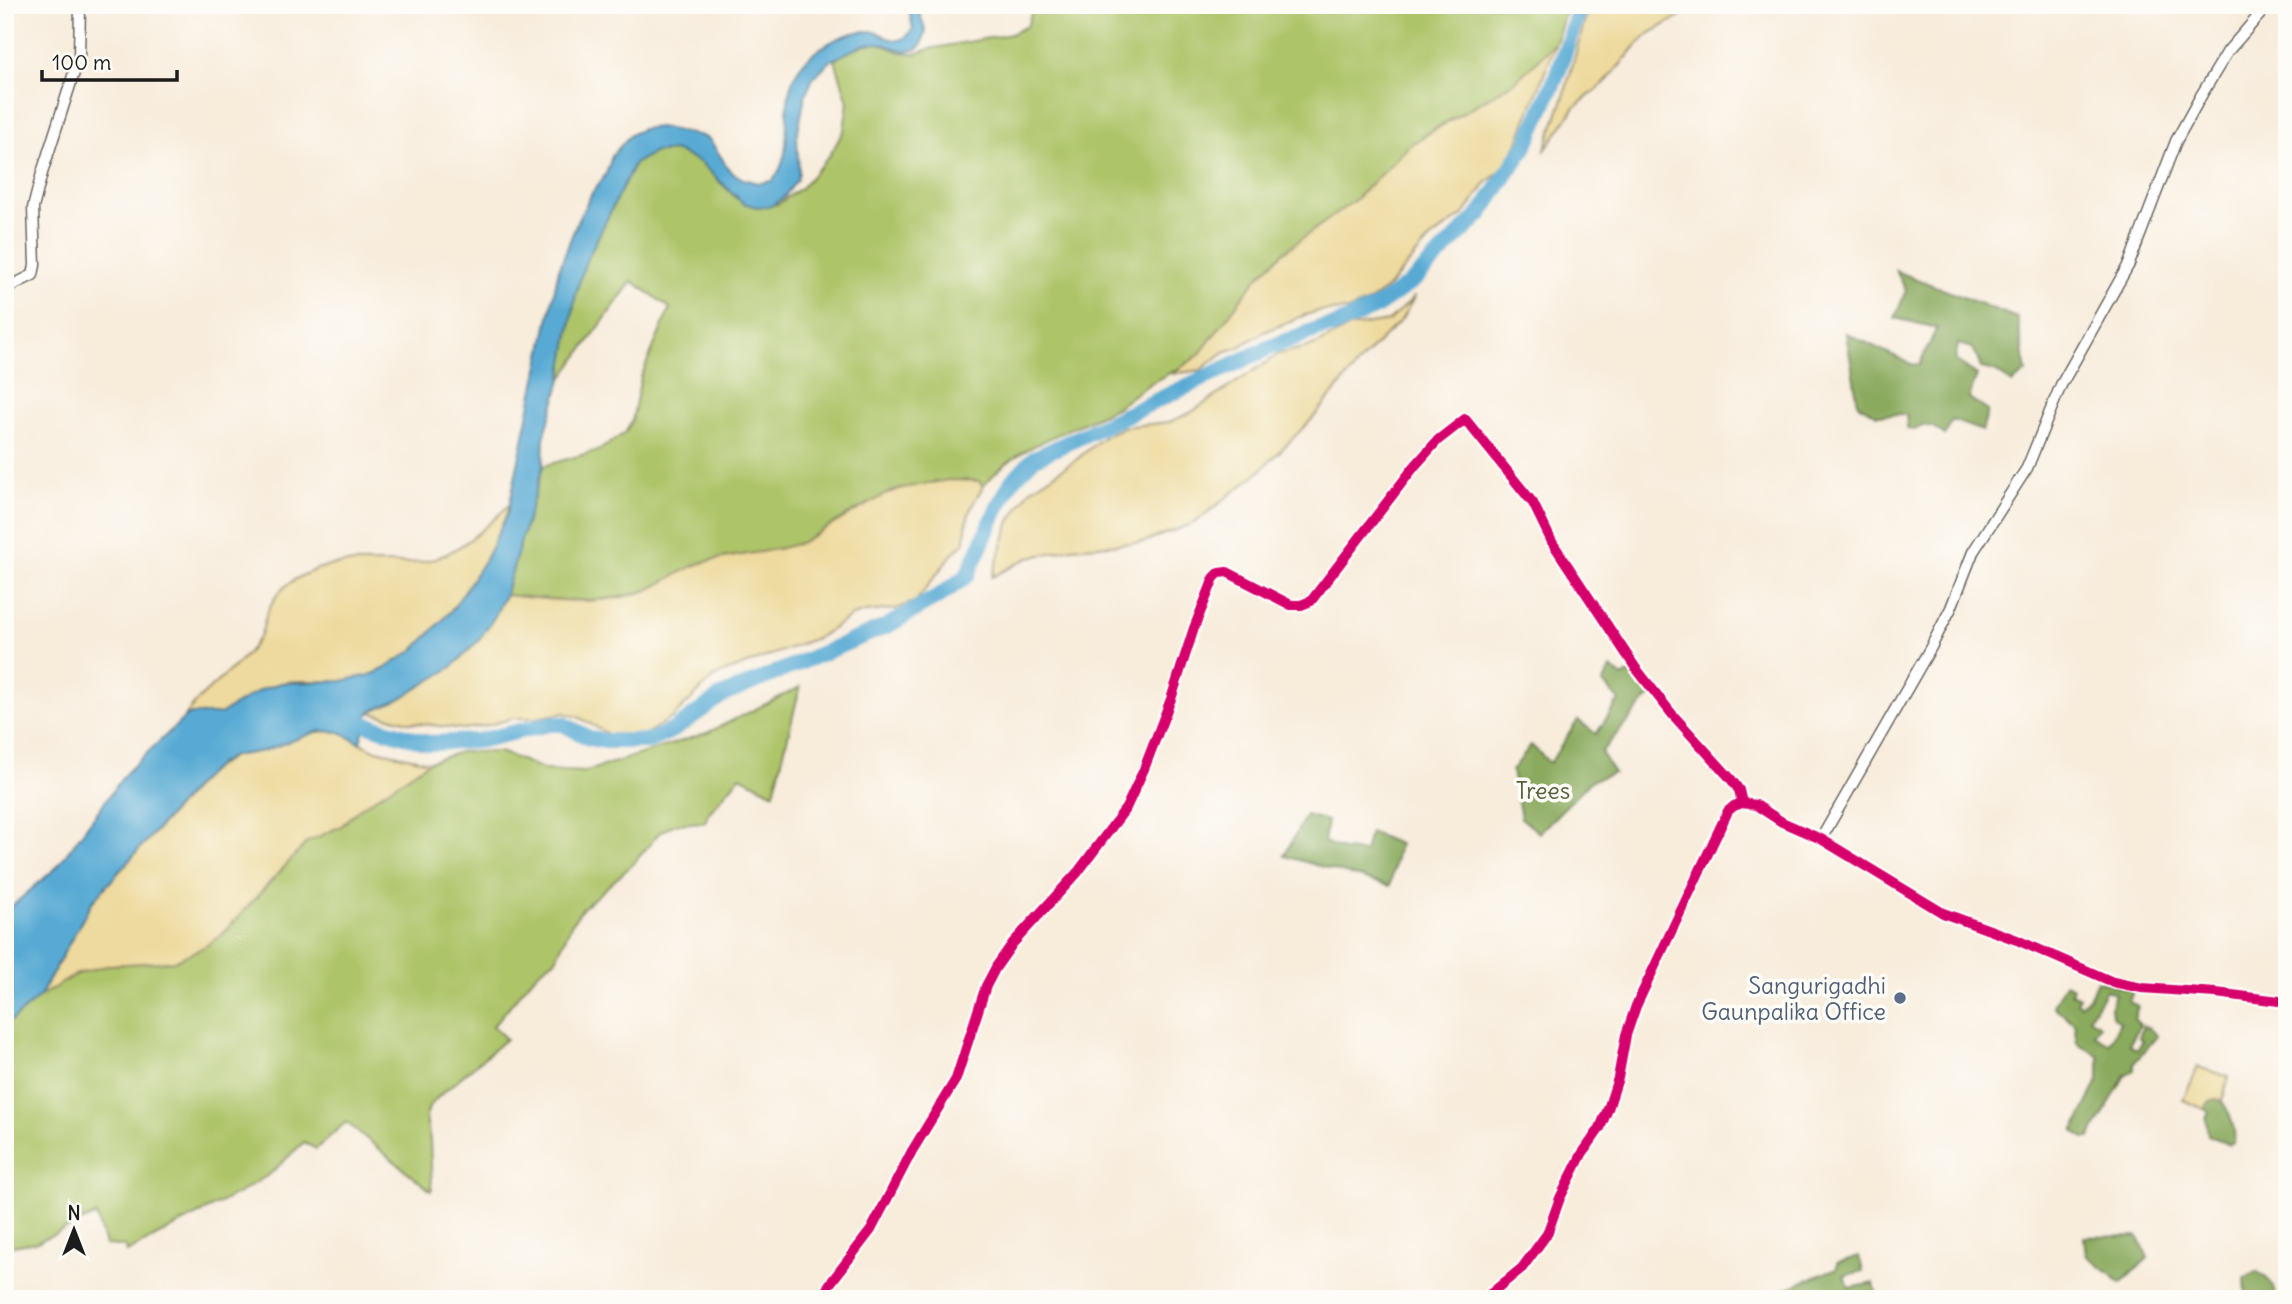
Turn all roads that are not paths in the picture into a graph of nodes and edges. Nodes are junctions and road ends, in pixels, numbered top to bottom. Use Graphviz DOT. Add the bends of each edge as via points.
graph roads {
  1 [pos="80,5"];
  2 [pos="2268,5"];
  3 [pos="5,289"];
  4 [pos="1742,803"];
  5 [pos="1821,839"];
  6 [pos="2287,1002"];
  7 [pos="822,1299"];
  8 [pos="1484,1299"];
  1 -- 3 [label="street" via="79,57 33,208 36,265 33,275"];
  2 -- 5 [label="street" via="2228,51 2176,141 2129,264 2061,385 2027,468 1973,552 1931,647"];
  4 -- 5 [label="street" via="1756,805"];
  4 -- 7 [label="street" via="1731,779 1635,667 1552,542 1533,503 1465,419 1414,467 1311,601 1291,606 1227,572 1214,578 1126,808 996,967 956,1079 871,1230"];
  4 -- 8 [label="street" via="1728,811 1636,1006 1608,1109 1560,1198 1547,1234 1522,1268"];
  5 -- 6 [label="street" via="1943,913 2113,982"];
}
